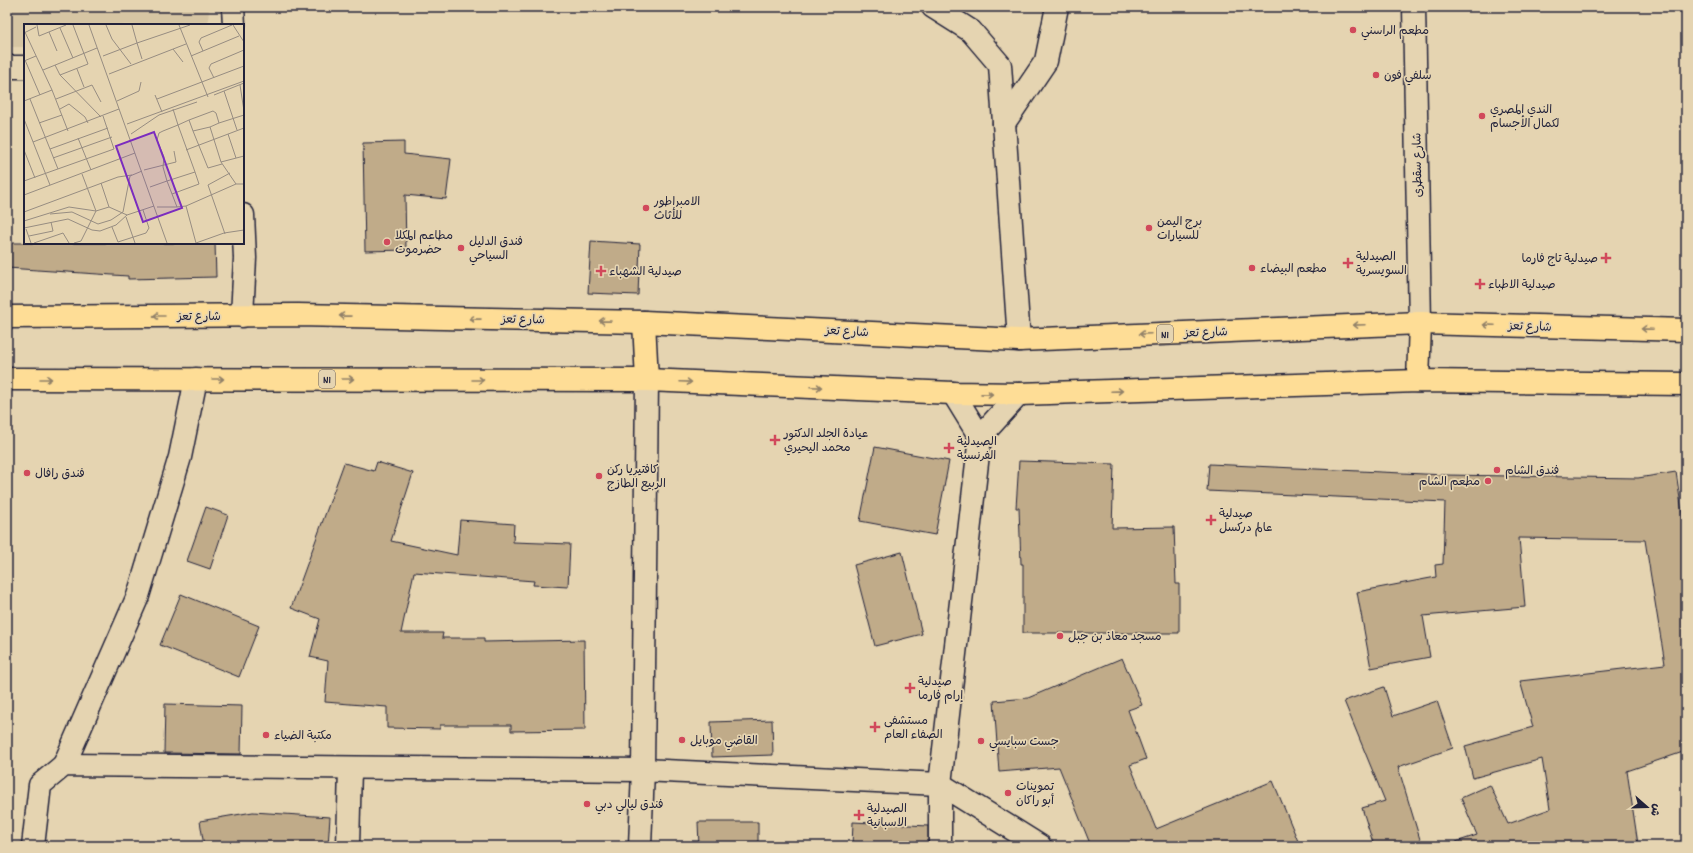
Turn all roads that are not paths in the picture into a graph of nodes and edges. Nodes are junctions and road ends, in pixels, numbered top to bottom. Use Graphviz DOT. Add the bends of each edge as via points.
graph roads {
  1 [pos="233,7"];
  2 [pos="933,7"];
  3 [pos="1057,7"];
  4 [pos="1414,7"];
  5 [pos="234,24"];
  6 [pos="7,67"];
  7 [pos="24,67"];
  8 [pos="1004,123"];
  9 [pos="244,236"];
  10 [pos="242,316"];
  11 [pos="7,317"];
  12 [pos="644,322"];
  13 [pos="1420,323"];
  14 [pos="1686,330"];
  15 [pos="1018,340"];
  16 [pos="7,379"];
  17 [pos="196,379"];
  18 [pos="647,380"];
  19 [pos="1418,381"];
  20 [pos="1686,384"];
  21 [pos="953,393"];
  22 [pos="1020,394"];
  23 [pos="980,437"];
  24 [pos="64,765"];
  25 [pos="350,768"];
  26 [pos="643,770"];
  27 [pos="940,784"];
  28 [pos="33,846"];
  29 [pos="348,846"];
  30 [pos="640,846"];
  31 [pos="940,846"];
  32 [pos="1040,846"];
  1 -- 5 [label="street"];
  2 -- 8 [label="street" via="971,31 1000,65"];
  3 -- 8 [label="street" via="1046,61"];
  4 -- 13 [label="street, شارع سقطرى"];
  6 -- 7 [label="street"];
  8 -- 15 [label="street"];
  9 -- 10 [label="street"];
  10 -- 11 [label="highway, شارع تعز / N1, one-way"];
  12 -- 10 [label="highway, شارع تعز / N1, one-way"];
  12 -- 15 [label="highway, شارع تعز / N1"];
  12 -- 18 [label="highway"];
  14 -- 13 [label="highway, شارع تعز / N1, one-way"];
  13 -- 15 [label="highway, شارع تعز / N1, one-way"];
  13 -- 19 [label="highway"];
  16 -- 17 [label="highway, N1, one-way"];
  17 -- 18 [label="highway, N1, one-way"];
  17 -- 24 [label="street" via="180,457 138,596"];
  18 -- 21 [label="highway, N1, one-way"];
  18 -- 26 [label="street"];
  19 -- 20 [label="highway, N1"];
  22 -- 19 [label="highway, N1, one-way"];
  21 -- 22 [label="highway, N1, one-way"];
  21 -- 23 [label="street"];
  22 -- 23 [label="street"];
  23 -- 27 [label="street"];
  24 -- 25 [label="street"];
  24 -- 28 [label="street" via="40,785"];
  25 -- 26 [label="street"];
  25 -- 29 [label="street"];
  26 -- 27 [label="street"];
  26 -- 30 [label="street"];
  27 -- 31 [label="street"];
  27 -- 32 [label="street"];
}
